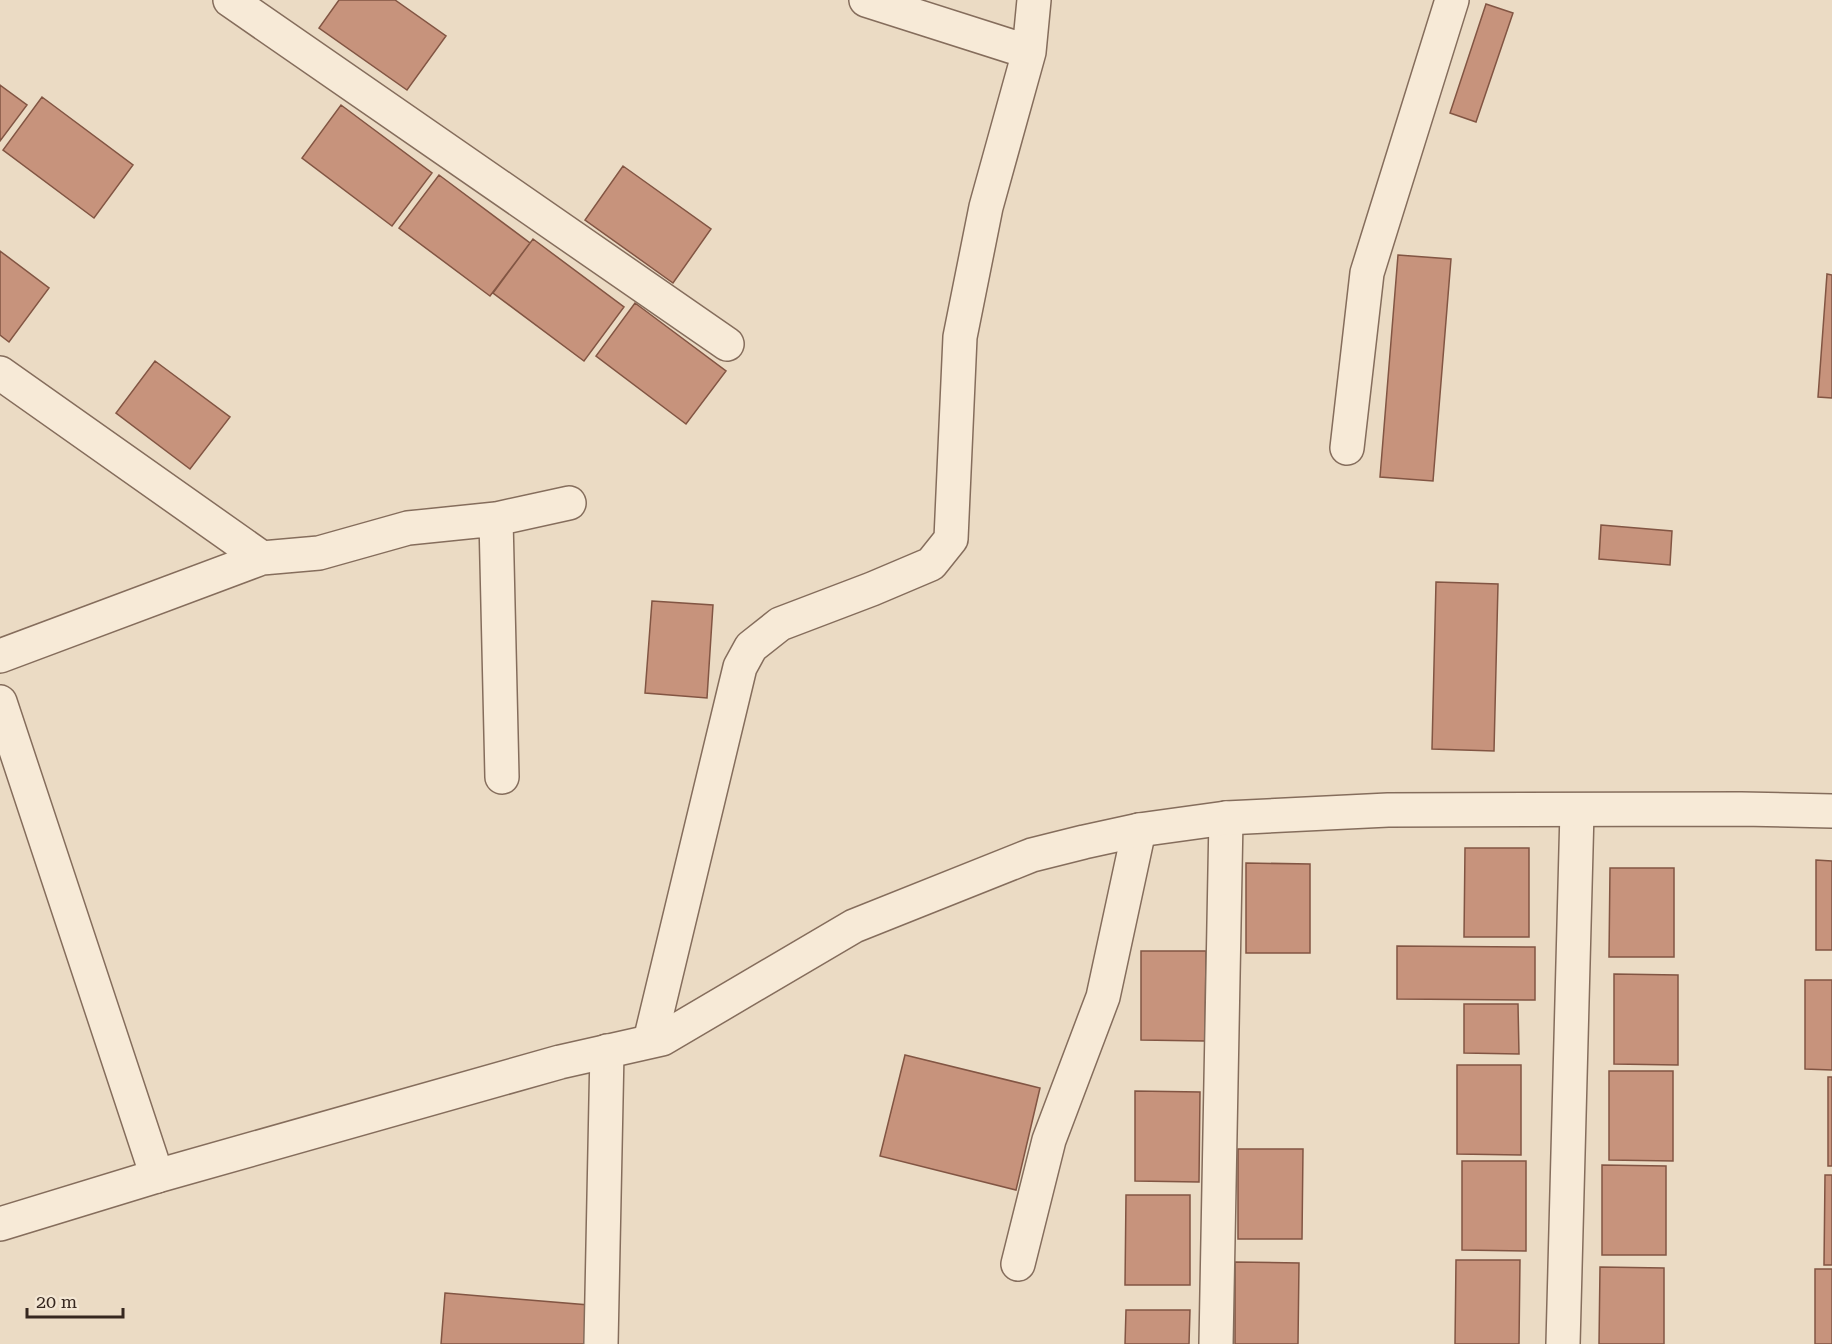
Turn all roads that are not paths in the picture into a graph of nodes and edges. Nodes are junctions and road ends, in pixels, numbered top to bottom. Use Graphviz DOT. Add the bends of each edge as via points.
graph roads {
  1 [pos="230,0"];
  2 [pos="866,0"];
  3 [pos="1034,0"];
  4 [pos="1452,0"];
  5 [pos="1029,52"];
  6 [pos="727,344"];
  7 [pos="0,373"];
  8 [pos="1347,448"];
  9 [pos="569,503"];
  10 [pos="496,519"];
  11 [pos="262,558"];
  12 [pos="0,656"];
  13 [pos="0,702"];
  14 [pos="502,777"];
  15 [pos="1577,811"];
  16 [pos="1832,811"];
  17 [pos="1226,818"];
  18 [pos="1139,830"];
  19 [pos="650,1041"];
  20 [pos="607,1051"];
  21 [pos="157,1176"];
  22 [pos="0,1224"];
  23 [pos="1018,1264"];
  24 [pos="601,1344"];
  25 [pos="1216,1344"];
  26 [pos="1563,1344"];
  1 -- 6 [label="street"];
  2 -- 5 [label="street"];
  3 -- 5 [label="street"];
  4 -- 8 [label="street" via="1367,273"];
  5 -- 19 [label="street" via="987,207 960,337 951,539 931,564 780,624 751,647 740,667"];
  7 -- 11 [label="street"];
  9 -- 10 [label="street"];
  10 -- 11 [label="street" via="408,528 319,553"];
  10 -- 14 [label="street"];
  11 -- 12 [label="street"];
  13 -- 21 [label="street"];
  15 -- 16 [label="street"];
  15 -- 17 [label="street" via="1388,810"];
  15 -- 26 [label="street"];
  17 -- 18 [label="street"];
  17 -- 25 [label="street"];
  18 -- 19 [label="street" via="1032,855 854,926 662,1039"];
  18 -- 23 [label="street" via="1103,997 1049,1140"];
  19 -- 20 [label="street"];
  20 -- 21 [label="street"];
  20 -- 24 [label="street"];
  21 -- 22 [label="street"];
}
